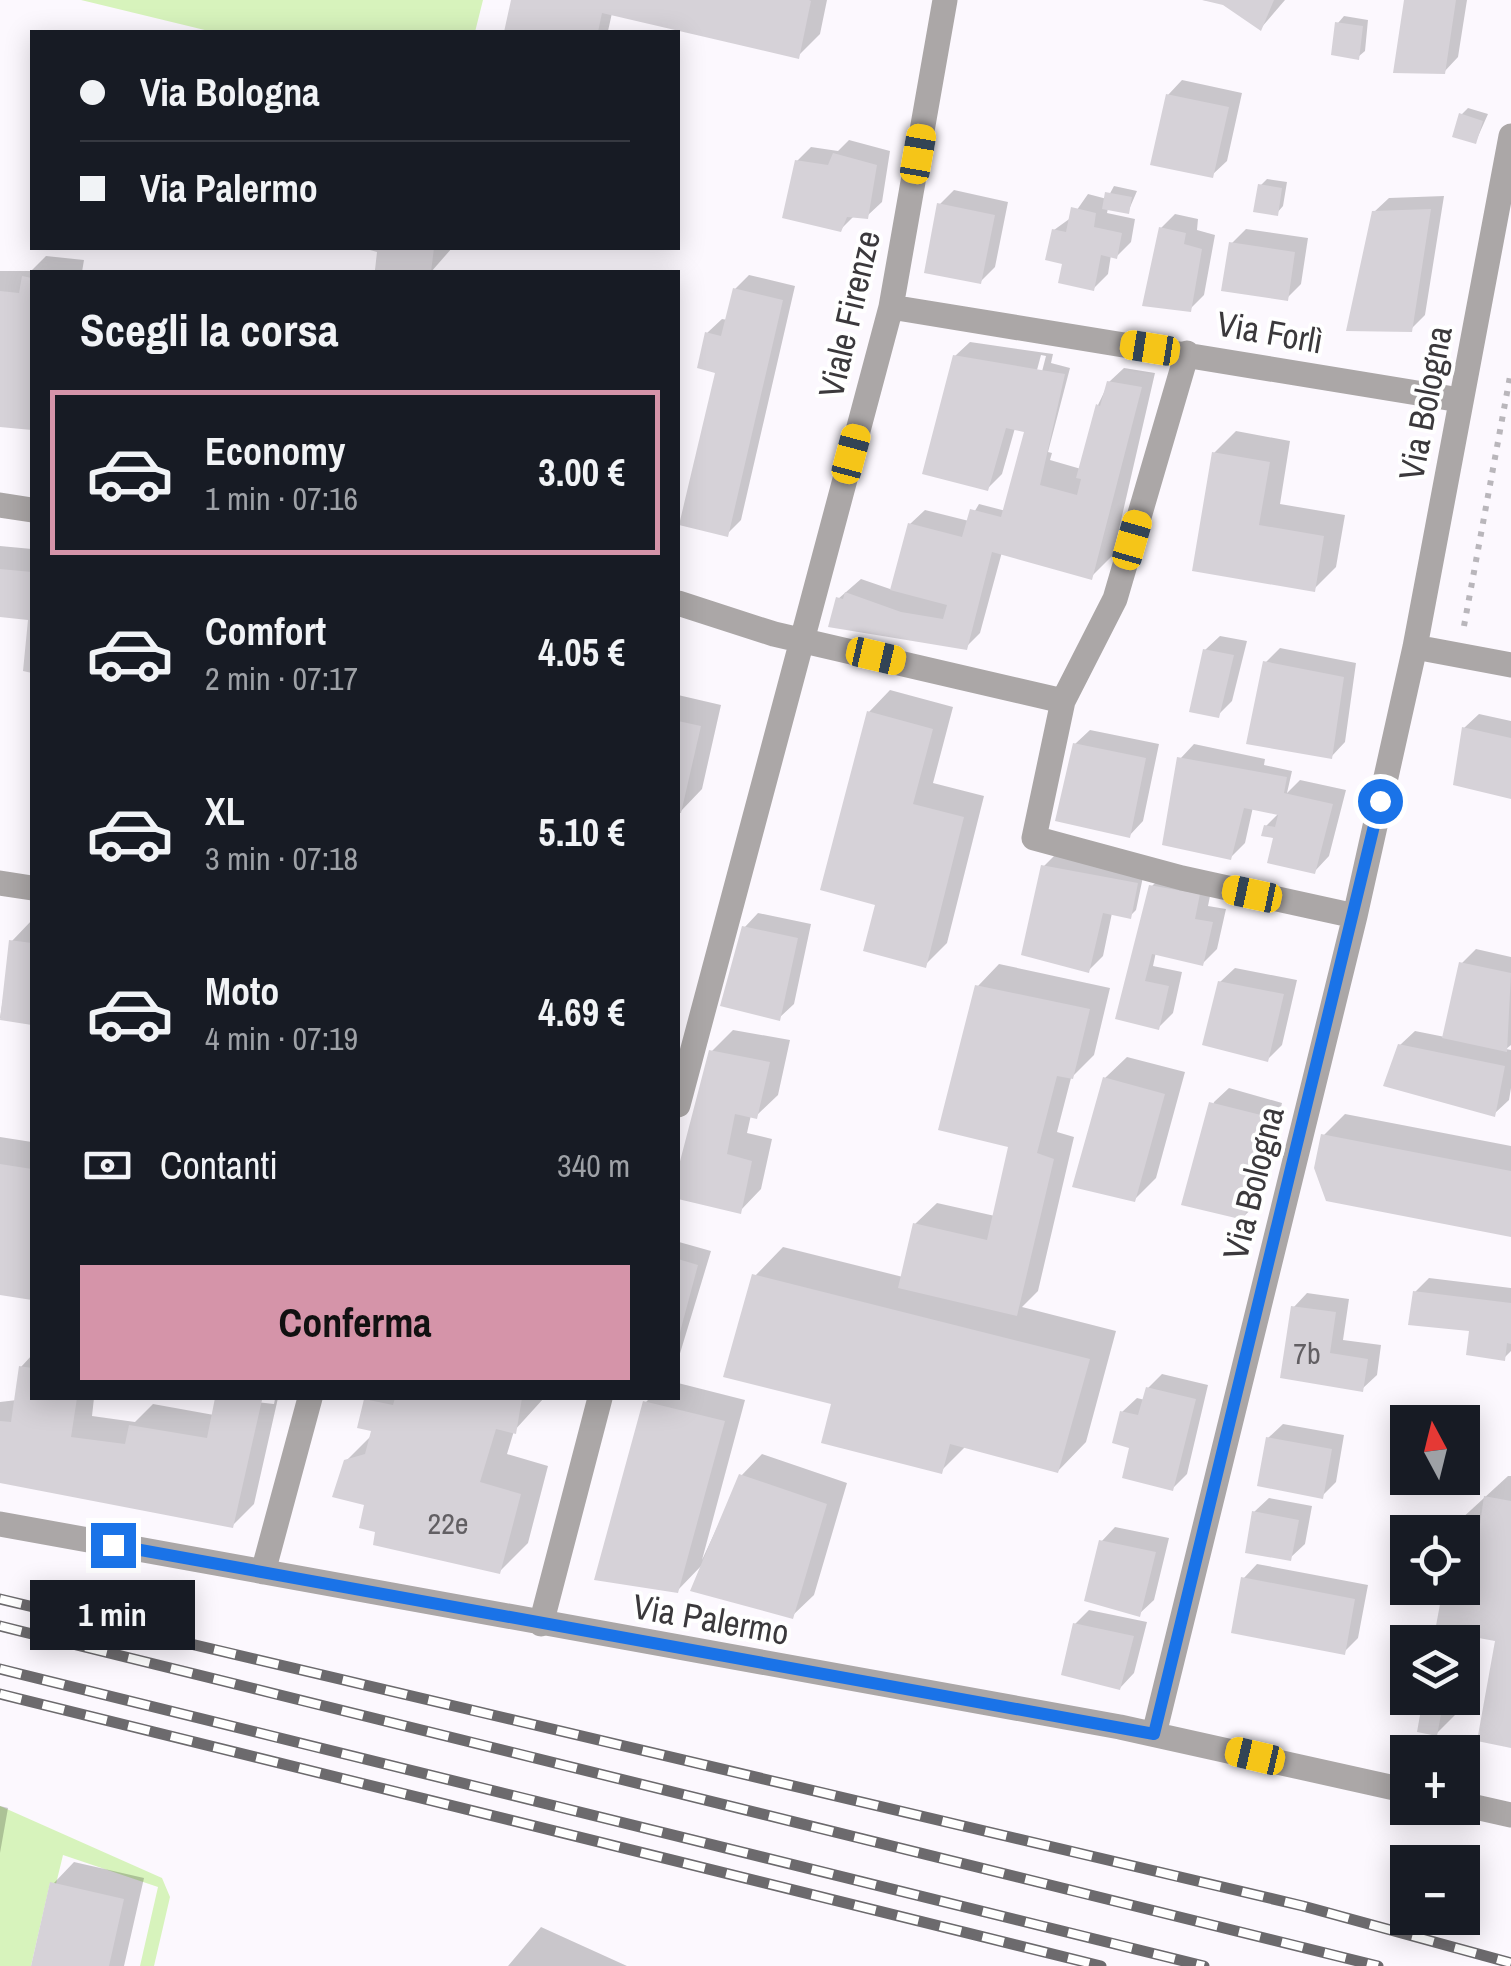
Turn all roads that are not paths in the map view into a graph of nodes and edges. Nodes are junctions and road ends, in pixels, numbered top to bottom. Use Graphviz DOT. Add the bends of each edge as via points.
graph roads {
  1 [pos="946,0"];
  2 [pos="1511,136"];
  3 [pos="1508,173"];
  4 [pos="891,307"];
  5 [pos="1188,353"];
  6 [pos="1460,400"];
  7 [pos="0,505"];
  8 [pos="30,510"];
  9 [pos="680,603"];
  10 [pos="801,639"];
  11 [pos="1414,647"];
  12 [pos="1511,665"];
  13 [pos="1063,701"];
  14 [pos="0,883"];
  15 [pos="30,888"];
  16 [pos="1355,916"];
  17 [pos="680,1097"];
  18 [pos="309,1400"];
  19 [pos="599,1400"];
  20 [pos="0,1524"];
  21 [pos="263,1572"];
  22 [pos="540,1624"];
  23 [pos="1154,1734"];
  24 [pos="1390,1787"];
  25 [pos="1480,1808"];
  26 [pos="1511,1815"];
  1 -- 4 [label="street, Viale Firenze"];
  2 -- 3 [label="street, Via Bologna"];
  3 -- 6 [label="street, Via Bologna"];
  4 -- 5 [label="street, Via Forlì"];
  4 -- 10 [label="street, Viale Firenze"];
  5 -- 6 [label="street, Via Forlì"];
  5 -- 13 [label="street" via="1115,599"];
  6 -- 11 [label="street, Via Bologna"];
  7 -- 8 [label="street"];
  9 -- 10 [label="street"];
  10 -- 13 [label="street"];
  10 -- 17 [label="street, Viale Firenze"];
  11 -- 12 [label="street"];
  11 -- 16 [label="street, Via Bologna"];
  13 -- 16 [label="street" via="1034,838"];
  14 -- 15 [label="street"];
  16 -- 23 [label="street, Via Bologna"];
  18 -- 21 [label="street"];
  19 -- 22 [label="street"];
  20 -- 21 [label="street, Via Palermo"];
  21 -- 22 [label="street, Via Palermo"];
  22 -- 23 [label="street, Via Palermo"];
  23 -- 24 [label="street, Via Palermo"];
  25 -- 26 [label="street"];
}
